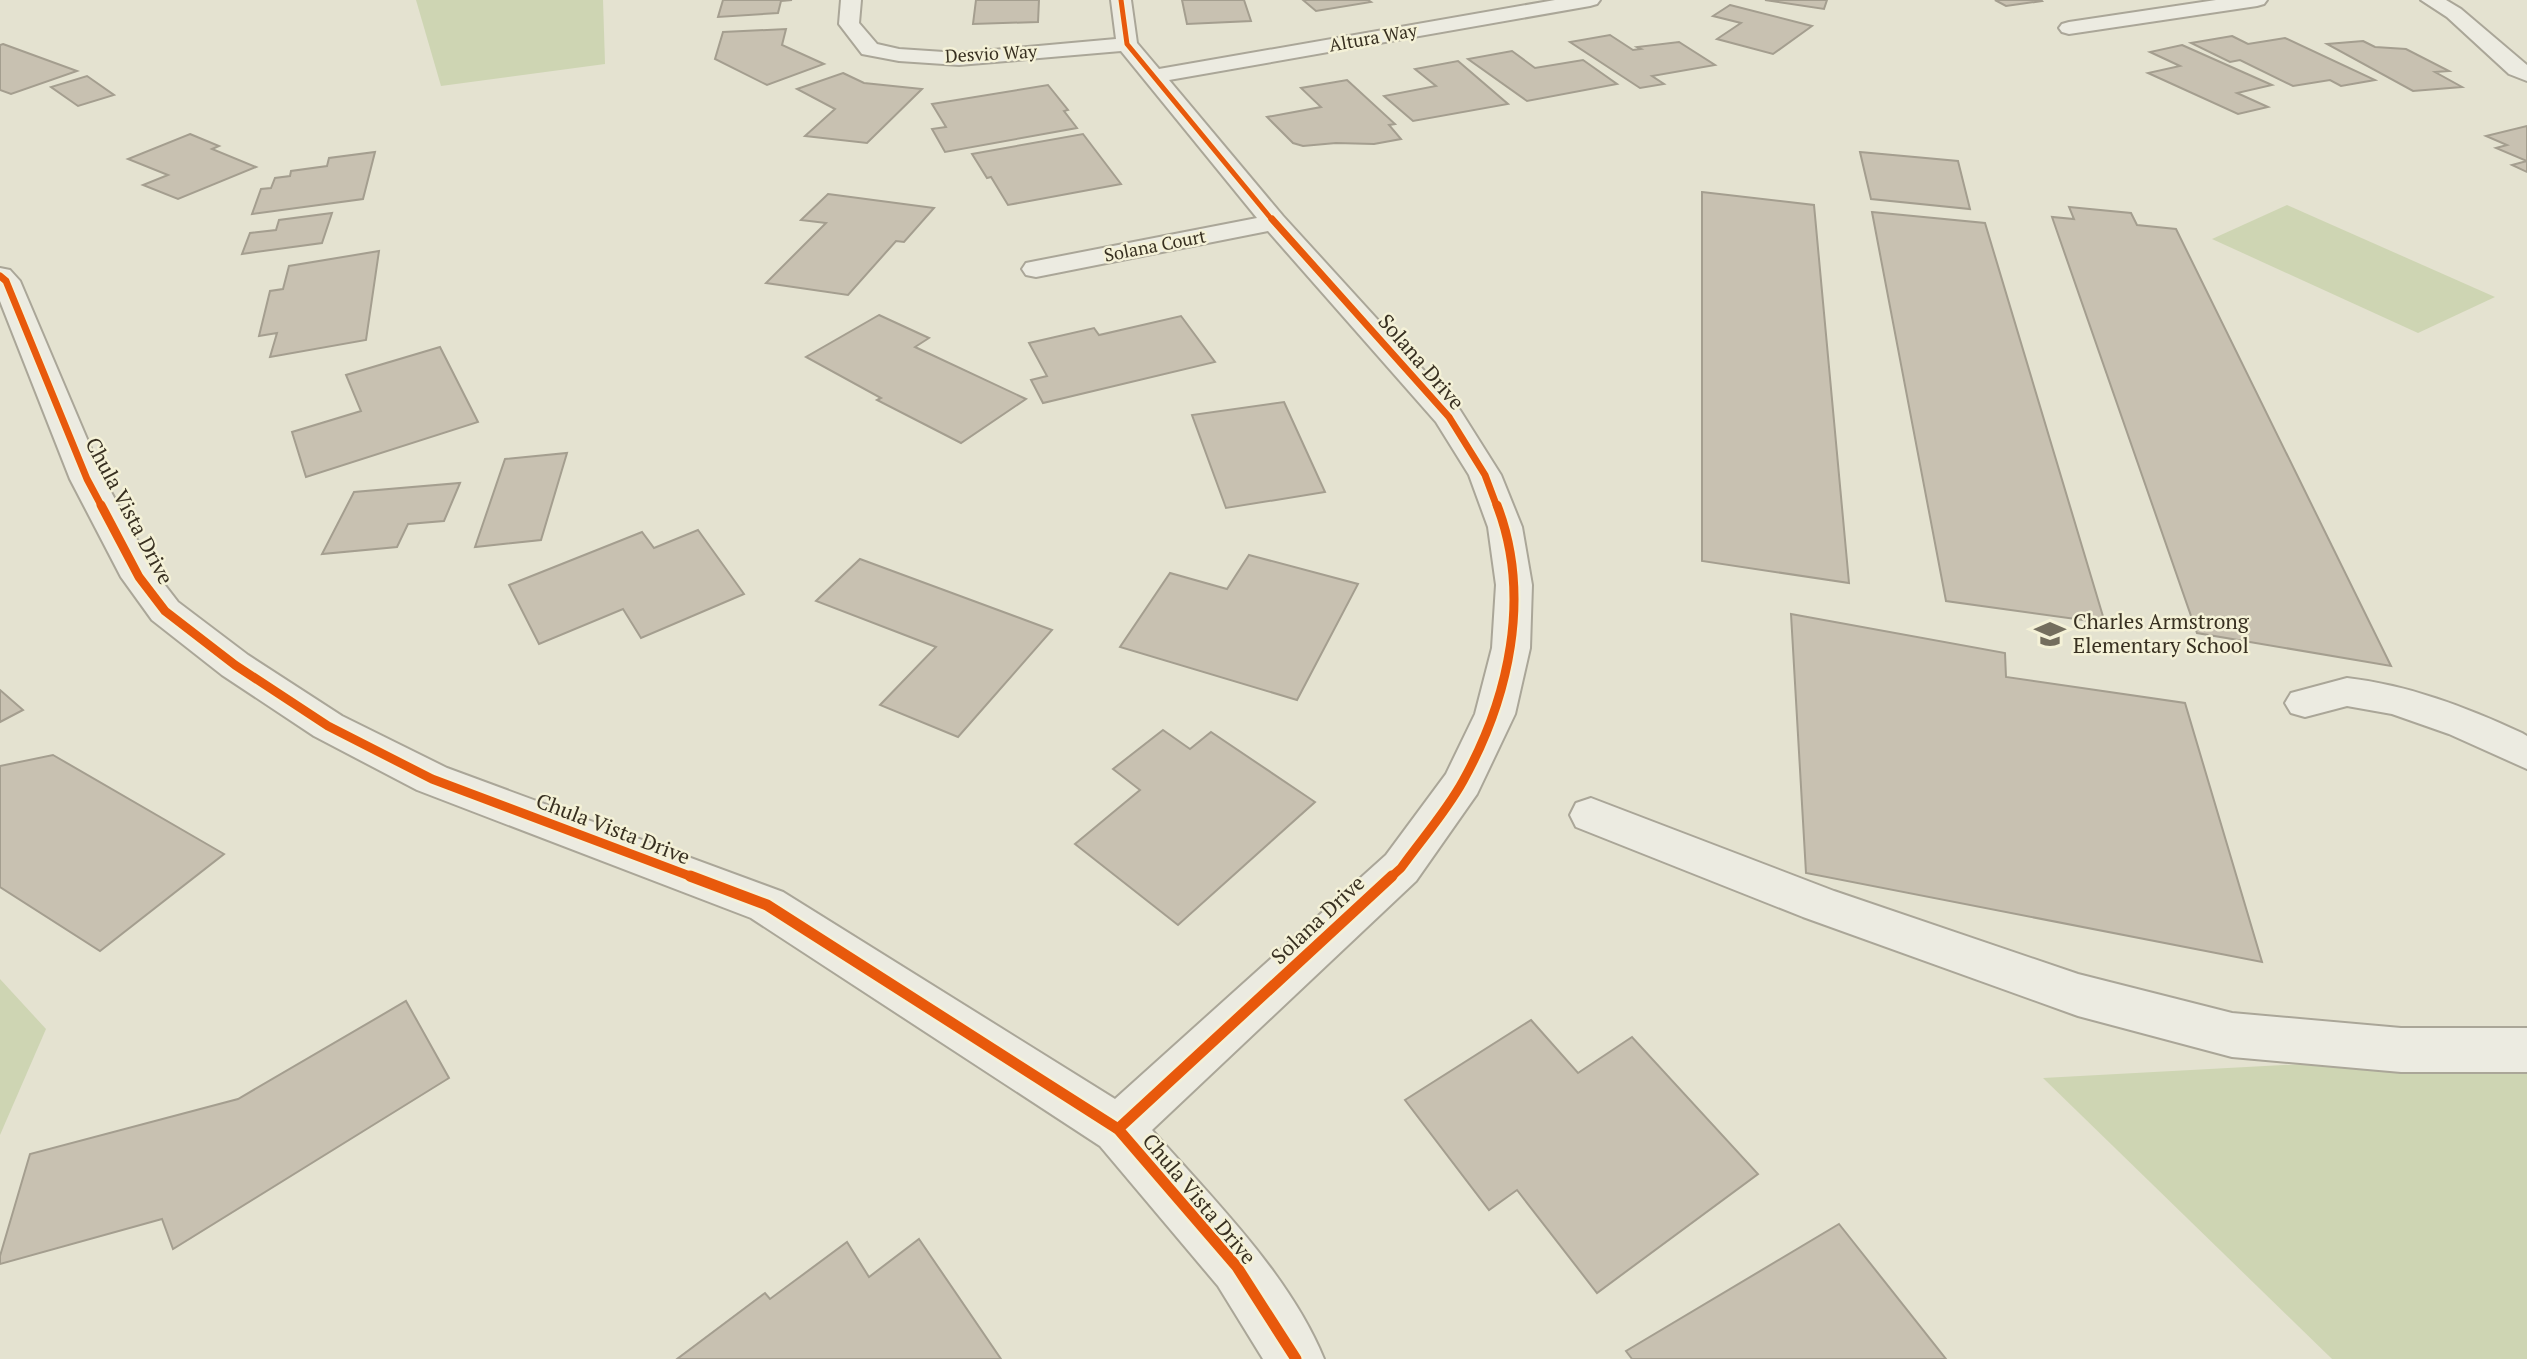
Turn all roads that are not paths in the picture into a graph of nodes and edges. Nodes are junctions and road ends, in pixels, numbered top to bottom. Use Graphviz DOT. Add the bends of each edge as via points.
graph roads {
  1 [pos="851,0"];
  2 [pos="1121,0"];
  3 [pos="1590,0"];
  4 [pos="2257,0"];
  5 [pos="2431,0"];
  6 [pos="2069,28"];
  7 [pos="1127,44"];
  8 [pos="2527,74"];
  9 [pos="1156,76"];
  10 [pos="1274,222"];
  11 [pos="1036,269"];
  12 [pos="0,276"];
  13 [pos="2305,704"];
  14 [pos="2527,754"];
  15 [pos="1591,815"];
  16 [pos="2527,1050"];
  17 [pos="1118,1129"];
  18 [pos="1296,1359"];
  1 -- 7 [label="street, Desvio Way" via="849,23 870,49 899,55 959,59"];
  2 -- 7 [label="street"];
  3 -- 9 [label="street, Altura Way"];
  4 -- 6 [label="street"];
  5 -- 8 [label="street" via="2454,13"];
  7 -- 9 [label="street, Solana Drive"];
  9 -- 10 [label="street, Solana Drive"];
  10 -- 11 [label="street, Solana Court"];
  10 -- 17 [label="street, Solana Drive" via="1449,417 1485,475 1505,527 1514,585 1511,648 1495,714 1462,783 1401,868"];
  12 -- 17 [label="street, Chula Vista Drive" via="6,281 87,479 139,577 165,611 235,665 328,726 432,779 767,905"];
  13 -- 14 [label="street" via="2344,691 2408,704 2493,735"];
  15 -- 16 [label="street" via="1819,904 2078,995 2232,1035 2401,1050"];
  17 -- 18 [label="street, Chula Vista Drive" via="1237,1267"];
}
